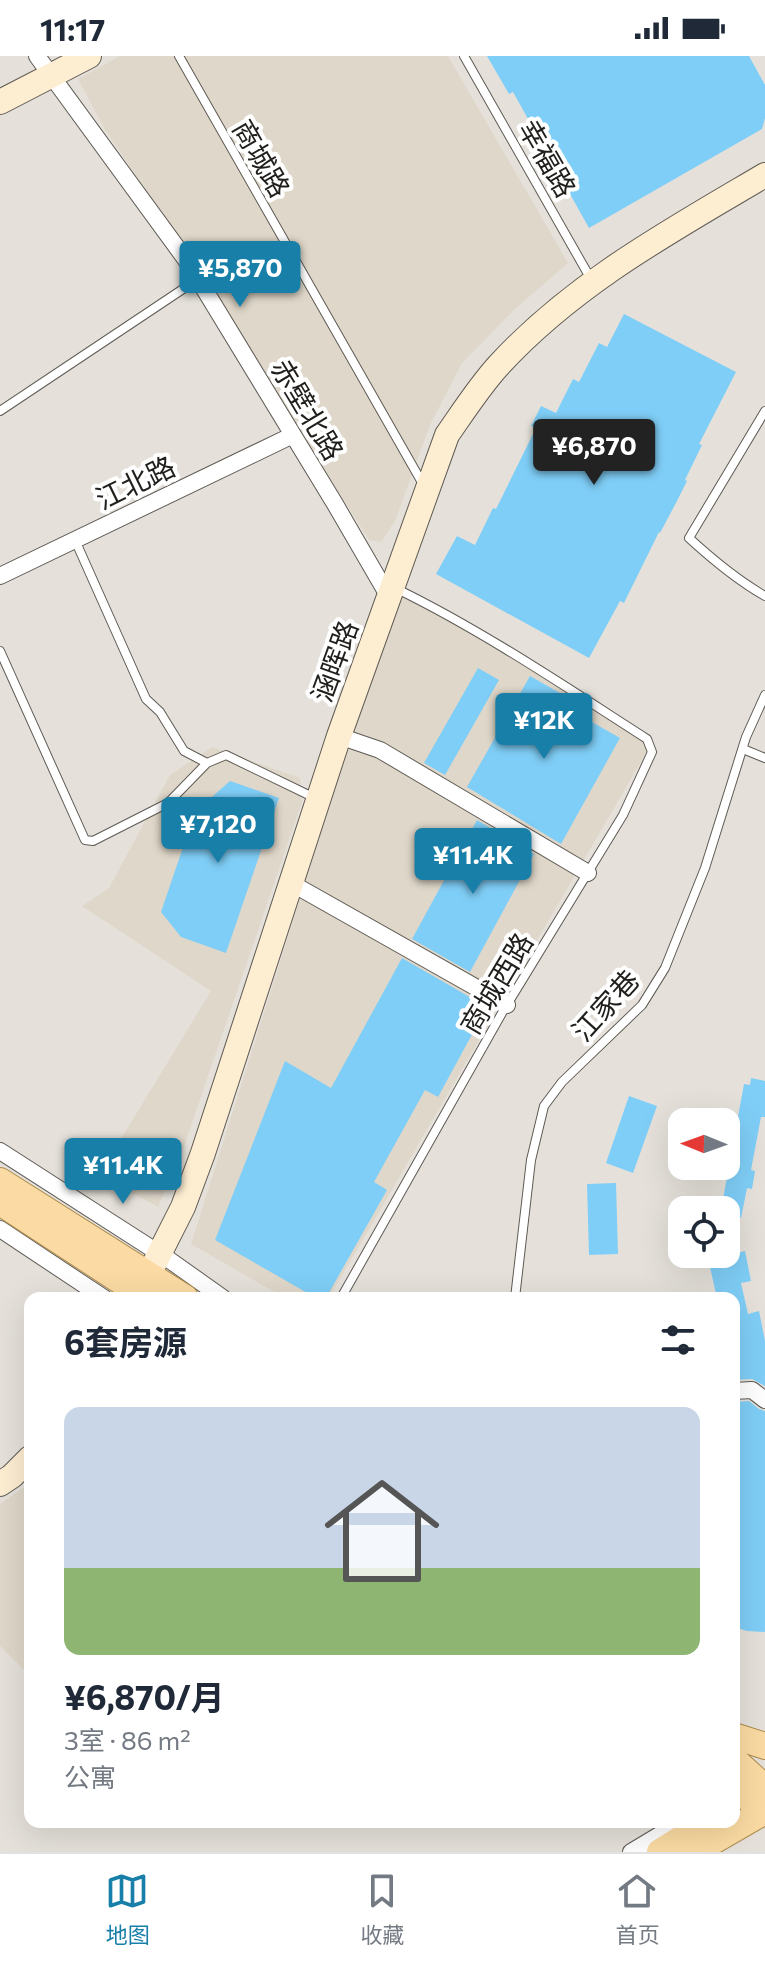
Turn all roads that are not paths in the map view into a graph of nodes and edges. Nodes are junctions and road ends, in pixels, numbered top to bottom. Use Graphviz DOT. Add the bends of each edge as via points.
graph roads {
  1 [pos="89,56"];
  2 [pos="179,56"];
  3 [pos="464,56"];
  4 [pos="47,63"];
  5 [pos="0,87"];
  6 [pos="0,102"];
  7 [pos="765,175"];
  8 [pos="198,279"];
  9 [pos="593,282"];
  10 [pos="0,411"];
  11 [pos="765,411"];
  12 [pos="293,435"];
  13 [pos="426,490"];
  14 [pos="75,540"];
  15 [pos="0,576"];
  16 [pos="390,592"];
  17 [pos="765,596"];
  18 [pos="0,651"];
  19 [pos="765,695"];
  20 [pos="339,736"];
  21 [pos="743,749"];
  22 [pos="765,758"];
  23 [pos="207,763"];
  24 [pos="318,799"];
  25 [pos="588,873"];
  26 [pos="291,883"];
  27 [pos="507,1005"];
  28 [pos="0,1151"];
  29 [pos="0,1181"];
  30 [pos="0,1202"];
  31 [pos="0,1229"];
  32 [pos="146,1283"];
  33 [pos="95,1292"];
  34 [pos="169,1292"];
  35 [pos="192,1292"];
  36 [pos="344,1292"];
  37 [pos="516,1292"];
  38 [pos="740,1391"];
  39 [pos="765,1400"];
  40 [pos="24,1464"];
  41 [pos="0,1484"];
  42 [pos="740,1738"];
  43 [pos="765,1746"];
  44 [pos="740,1770"];
  45 [pos="756,1798"];
  46 [pos="708,1828"];
  47 [pos="690,1839"];
  48 [pos="631,1852"];
  49 [pos="660,1852"];
  1 -- 4 [label="street"];
  2 -- 13 [label="lane, 商城路"];
  3 -- 9 [label="lane, 幸福路"];
  4 -- 5 [label="street"];
  4 -- 6 [label="street"];
  4 -- 8 [label="street, 赤壁北路"];
  7 -- 9 [label="street, 涵晖路"];
  8 -- 10 [label="lane"];
  8 -- 12 [label="street, 赤壁北路"];
  9 -- 13 [label="street, 涵晖路" via="535,329 488,379 447,435"];
  11 -- 17 [label="lane" via="689,538"];
  12 -- 14 [label="street, 江北路"];
  12 -- 16 [label="street, 赤壁北路"];
  13 -- 16 [label="street, 涵晖路"];
  14 -- 15 [label="street, 江北路"];
  14 -- 23 [label="lane" via="146,699 184,751"];
  16 -- 20 [label="street, 涵晖路"];
  16 -- 25 [label="lane, 商城西路" via="431,606 647,739 652,752"];
  18 -- 23 [label="lane" via="85,840 93,841 168,803"];
  19 -- 21 [label="lane, 江家巷"];
  20 -- 24 [label="street, 涵晖路"];
  20 -- 25 [label="street" via="380,750"];
  21 -- 22 [label="lane"];
  21 -- 37 [label="lane, 江家巷" via="705,868 665,968 642,1005 544,1106 531,1160"];
  23 -- 24 [label="lane" via="226,755"];
  24 -- 26 [label="street, 涵晖路"];
  25 -- 27 [label="lane, 商城西路"];
  26 -- 27 [label="street"];
  26 -- 32 [label="street, 涵晖路" via="203,1153"];
  27 -- 36 [label="lane, 商城西路"];
  28 -- 32 [label="street"];
  29 -- 32 [label="main road"];
  30 -- 32 [label="main road"];
  31 -- 33 [label="street"];
  32 -- 34 [label="main road"];
  32 -- 35 [label="street"];
  38 -- 39 [label="street" via="752,1390"];
  40 -- 41 [label="street"];
  42 -- 43 [label="main road"];
  44 -- 45 [label="main road"];
  46 -- 47 [label="main road"];
  47 -- 48 [label="street"];
  47 -- 49 [label="main road"];
}
